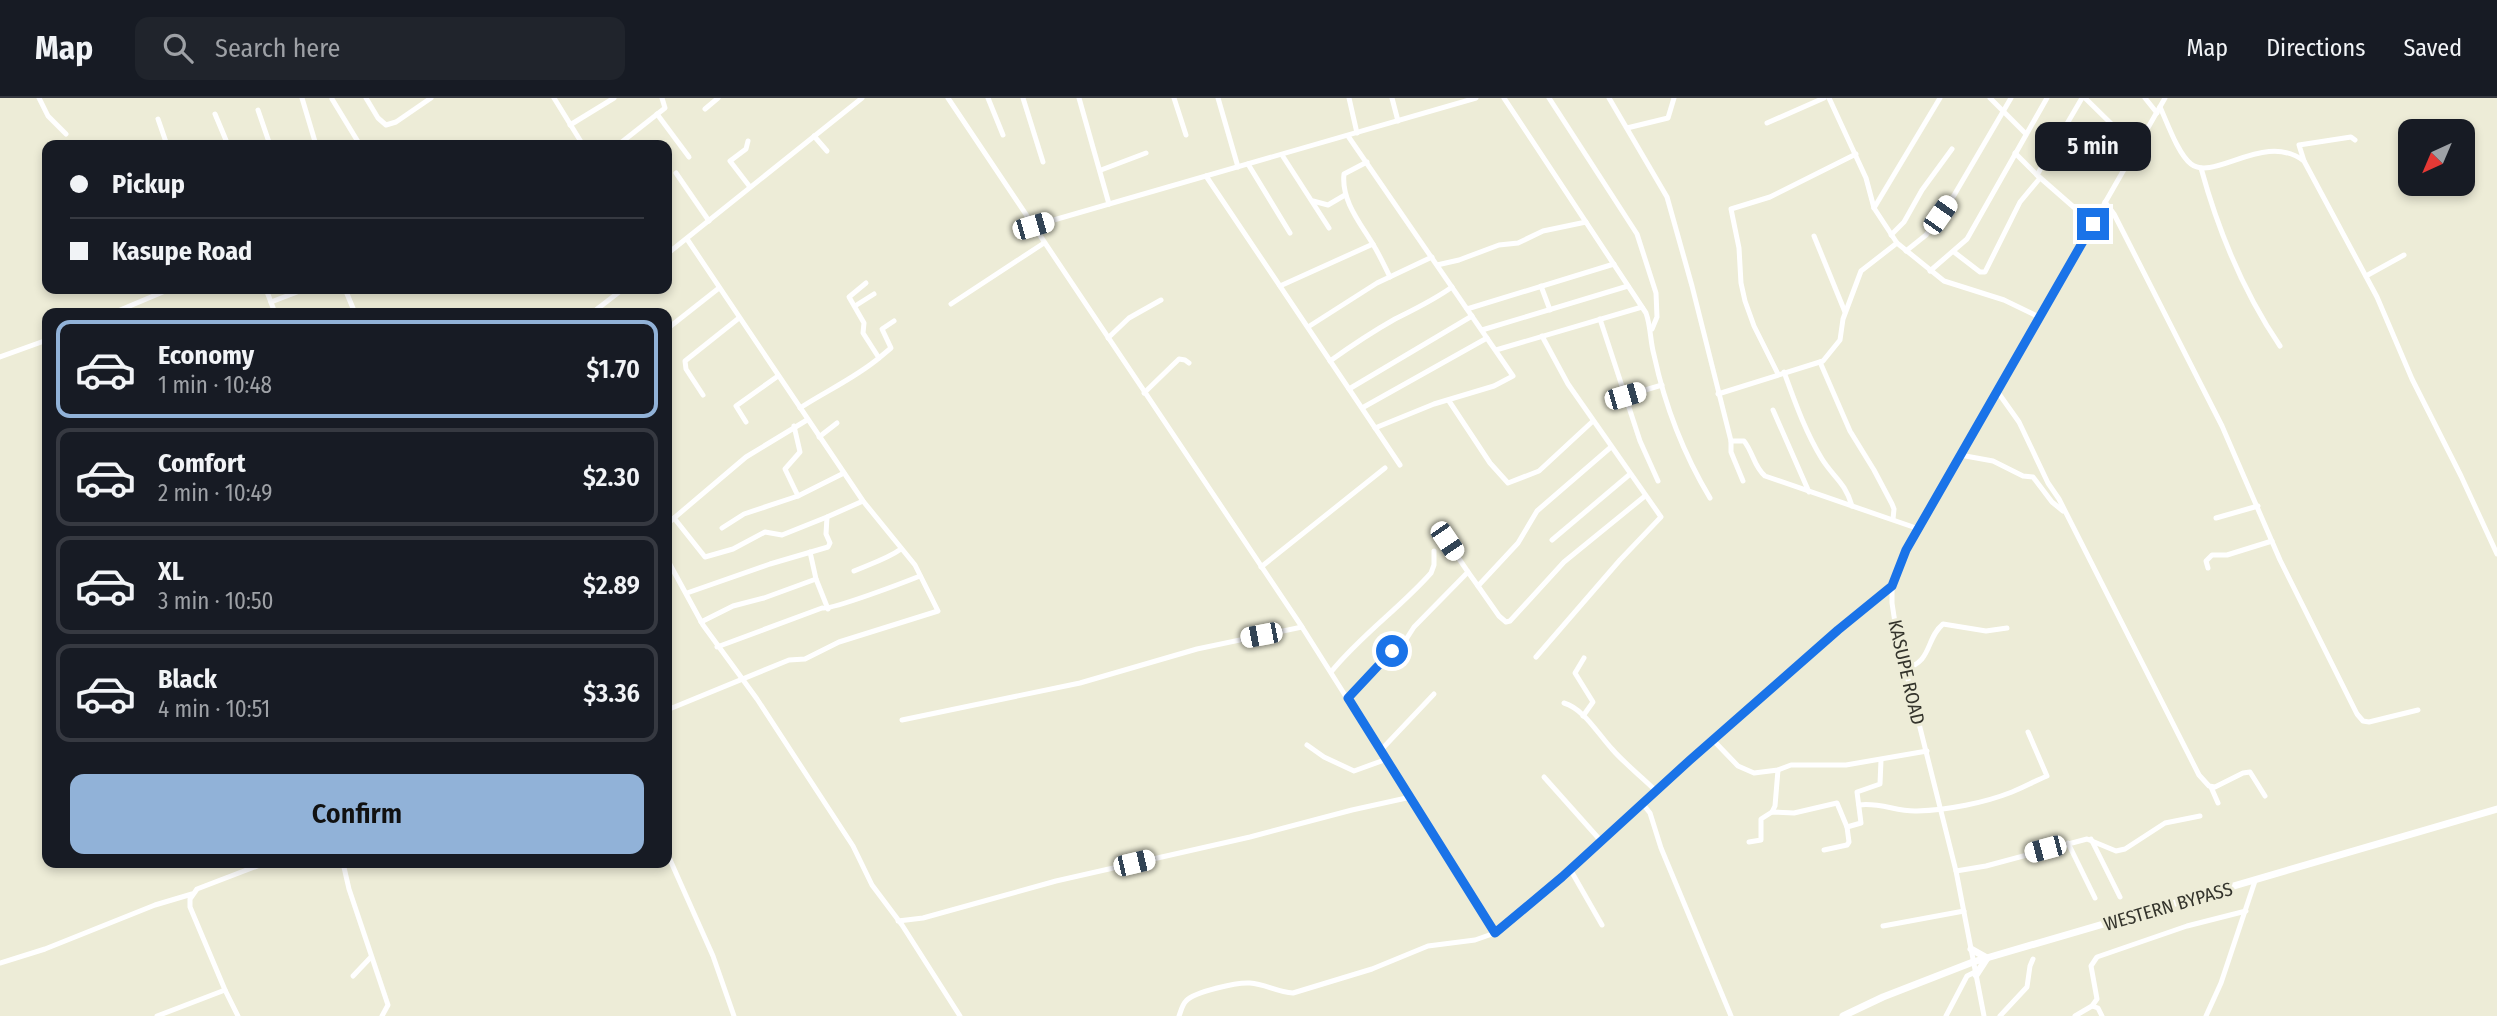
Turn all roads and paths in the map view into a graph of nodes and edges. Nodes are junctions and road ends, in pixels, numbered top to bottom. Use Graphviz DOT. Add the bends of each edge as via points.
graph roads {
  1 [pos="40,98"];
  2 [pos="302,98"];
  3 [pos="366,98"];
  4 [pos="431,98"];
  5 [pos="554,98"];
  6 [pos="614,98"];
  7 [pos="662,98"];
  8 [pos="718,98"];
  9 [pos="862,98"];
  10 [pos="988,98"];
  11 [pos="1023,98"];
  12 [pos="1079,98"];
  13 [pos="1174,98"];
  14 [pos="1219,98"];
  15 [pos="1349,98"];
  16 [pos="1392,98"];
  17 [pos="1476,98"];
  18 [pos="1504,98"];
  19 [pos="1549,98"];
  20 [pos="1609,98"];
  21 [pos="1675,98"];
  22 [pos="1827,98"];
  23 [pos="1940,98"];
  24 [pos="1990,98"];
  25 [pos="2011,98"];
  26 [pos="2047,98"];
  27 [pos="2084,98"];
  28 [pos="2145,98"];
  29 [pos="2165,98"];
  30 [pos="332,99"];
  31 [pos="951,99"];
  32 [pos="705,109"];
  33 [pos="258,110"];
  34 [pos="2004,110"];
  35 [pos="2158,110"];
  36 [pos="215,114"];
  37 [pos="657,114"];
  38 [pos="158,119"];
  39 [pos="1398,121"];
  40 [pos="1767,122"];
  41 [pos="570,125"];
  42 [pos="1627,128"];
  43 [pos="1357,133"];
  44 [pos="66,134"];
  45 [pos="2026,134"];
  46 [pos="1003,135"];
  47 [pos="1186,135"];
  48 [pos="814,136"];
  49 [pos="1348,136"];
  50 [pos="165,140"];
  51 [pos="226,140"];
  52 [pos="268,140"];
  53 [pos="315,140"];
  54 [pos="357,140"];
  55 [pos="580,140"];
  56 [pos="624,140"];
  57 [pos="2355,140"];
  58 [pos="748,141"];
  59 [pos="2136,148"];
  60 [pos="1952,149"];
  61 [pos="827,151"];
  62 [pos="1146,153"];
  63 [pos="2015,153"];
  64 [pos="1856,154"];
  65 [pos="1282,155"];
  66 [pos="689,157"];
  67 [pos="2304,161"];
  68 [pos="1043,162"];
  69 [pos="1367,162"];
  70 [pos="1248,164"];
  71 [pos="1238,167"];
  72 [pos="2201,168"];
  73 [pos="1101,170"];
  74 [pos="676,173"];
  75 [pos="1206,176"];
  76 [pos="2039,177"];
  77 [pos="750,187"];
  78 [pos="1345,195"];
  79 [pos="1313,201"];
  80 [pos="2105,202"];
  81 [pos="1110,204"];
  82 [pos="1874,208"];
  83 [pos="709,221"];
  84 [pos="1586,222"];
  85 [pos="2093,224"];
  86 [pos="1033,226"];
  87 [pos="1329,228"];
  88 [pos="1290,233"];
  89 [pos="1891,235"];
  90 [pos="1814,236"];
  91 [pos="687,239"];
  92 [pos="1044,243"];
  93 [pos="1897,243"];
  94 [pos="1373,244"];
  95 [pos="672,250"];
  96 [pos="1906,251"];
  97 [pos="1954,252"];
  98 [pos="2404,255"];
  99 [pos="1432,257"];
  100 [pos="1614,264"];
  101 [pos="1437,265"];
  102 [pos="1930,271"];
  103 [pos="2366,276"];
  104 [pos="1390,277"];
  105 [pos="866,283"];
  106 [pos="1628,285"];
  107 [pos="1280,286"];
  108 [pos="1541,286"];
  109 [pos="1452,287"];
  110 [pos="719,288"];
  111 [pos="874,293"];
  112 [pos="157,294"];
  113 [pos="268,294"];
  114 [pos="293,294"];
  115 [pos="617,294"];
  116 [pos="152,296"];
  117 [pos="1161,300"];
  118 [pos="271,303"];
  119 [pos="951,303"];
  120 [pos="855,306"];
  121 [pos="1642,307"];
  122 [pos="124,308"];
  123 [pos="273,308"];
  124 [pos="598,308"];
  125 [pos="1467,309"];
  126 [pos="1550,310"];
  127 [pos="1845,312"];
  128 [pos="1472,316"];
  129 [pos="2039,317"];
  130 [pos="739,318"];
  131 [pos="1600,319"];
  132 [pos="894,321"];
  133 [pos="672,324"];
  134 [pos="1308,327"];
  135 [pos="1652,329"];
  136 [pos="1482,330"];
  137 [pos="1542,336"];
  138 [pos="1108,338"];
  139 [pos="1488,338"];
  140 [pos="42,342"];
  141 [pos="2280,346"];
  142 [pos="1496,350"];
  143 [pos="0,357"];
  144 [pos="879,358"];
  145 [pos="1331,361"];
  146 [pos="1820,362"];
  147 [pos="1189,363"];
  148 [pos="1781,373"];
  149 [pos="778,376"];
  150 [pos="1662,385"];
  151 [pos="1349,388"];
  152 [pos="1997,391"];
  153 [pos="1143,393"];
  154 [pos="1718,394"];
  155 [pos="703,395"];
  156 [pos="1625,396"];
  157 [pos="1449,401"];
  158 [pos="800,408"];
  159 [pos="1362,408"];
  160 [pos="1773,410"];
  161 [pos="807,420"];
  162 [pos="1593,421"];
  163 [pos="746,422"];
  164 [pos="837,423"];
  165 [pos="794,426"];
  166 [pos="1375,428"];
  167 [pos="819,437"];
  168 [pos="1731,442"];
  169 [pos="1611,447"];
  170 [pos="1960,455"];
  171 [pos="1400,465"];
  172 [pos="1385,468"];
  173 [pos="844,473"];
  174 [pos="1629,475"];
  175 [pos="1658,481"];
  176 [pos="1743,481"];
  177 [pos="1809,492"];
  178 [pos="798,496"];
  179 [pos="1645,496"];
  180 [pos="1710,498"];
  181 [pos="863,501"];
  182 [pos="1852,506"];
  183 [pos="2258,506"];
  184 [pos="2063,511"];
  185 [pos="827,517"];
  186 [pos="674,518"];
  187 [pos="2217,518"];
  188 [pos="1893,519"];
  189 [pos="722,528"];
  190 [pos="1919,529"];
  191 [pos="1552,540"];
  192 [pos="1447,541"];
  193 [pos="2272,541"];
  194 [pos="901,549"];
  195 [pos="1434,551"];
  196 [pos="810,552"];
  197 [pos="2497,554"];
  198 [pos="1261,567"];
  199 [pos="672,568"];
  200 [pos="2208,568"];
  201 [pos="854,571"];
  202 [pos="1468,572"];
  203 [pos="920,576"];
  204 [pos="816,579"];
  205 [pos="1478,586"];
  206 [pos="1892,586"];
  207 [pos="687,593"];
  208 [pos="828,609"];
  209 [pos="701,622"];
  210 [pos="1302,627"];
  211 [pos="2007,628"];
  212 [pos="717,647"];
  213 [pos="1536,657"];
  214 [pos="1584,658"];
  215 [pos="733,667"];
  216 [pos="1904,669"];
  217 [pos="1331,671"];
  218 [pos="741,679"];
  219 [pos="727,685"];
  220 [pos="1434,694"];
  221 [pos="1348,698"];
  222 [pos="1564,704"];
  223 [pos="672,708"];
  224 [pos="2417,710"];
  225 [pos="1583,716"];
  226 [pos="902,720"];
  227 [pos="2028,732"];
  228 [pos="1713,740"];
  229 [pos="1307,745"];
  230 [pos="1381,750"];
  231 [pos="1927,751"];
  232 [pos="1387,759"];
  233 [pos="1881,761"];
  234 [pos="1778,770"];
  235 [pos="1544,777"];
  236 [pos="2211,787"];
  237 [pos="1656,791"];
  238 [pos="2265,796"];
  239 [pos="1411,797"];
  240 [pos="1643,803"];
  241 [pos="2218,803"];
  242 [pos="1859,805"];
  243 [pos="1941,808"];
  244 [pos="2497,809"];
  245 [pos="1772,812"];
  246 [pos="2200,817"];
  247 [pos="1847,827"];
  248 [pos="2091,839"];
  249 [pos="1601,841"];
  250 [pos="1749,842"];
  251 [pos="2068,843"];
  252 [pos="1824,850"];
  253 [pos="672,864"];
  254 [pos="252,868"];
  255 [pos="345,868"];
  256 [pos="1570,869"];
  257 [pos="1956,871"];
  258 [pos="2255,881"];
  259 [pos="192,894"];
  260 [pos="2120,897"];
  261 [pos="2095,898"];
  262 [pos="1964,911"];
  263 [pos="2246,911"];
  264 [pos="898,921"];
  265 [pos="1602,925"];
  266 [pos="1883,926"];
  267 [pos="1495,933"];
  268 [pos="1971,949"];
  269 [pos="371,957"];
  270 [pos="1987,958"];
  271 [pos="2033,959"];
  272 [pos="1973,962"];
  273 [pos="0,963"];
  274 [pos="1962,966"];
  275 [pos="1975,973"];
  276 [pos="353,976"];
  277 [pos="225,990"];
  278 [pos="2092,1006"];
  279 [pos="169,1014"];
  280 [pos="157,1016"];
  281 [pos="239,1016"];
  282 [pos="382,1016"];
  283 [pos="734,1016"];
  284 [pos="960,1016"];
  285 [pos="1179,1016"];
  286 [pos="1731,1016"];
  287 [pos="1843,1016"];
  288 [pos="1945,1016"];
  289 [pos="1984,1016"];
  290 [pos="2000,1016"];
  291 [pos="2075,1016"];
  292 [pos="2102,1016"];
  293 [pos="2206,1016"];
  1 -- 44 [label="street" via="48,116"];
  2 -- 53 [label="street"];
  3 -- 4 [label="street" via="378,118 391,125"];
  5 -- 41 [label="street"];
  6 -- 41 [label="street"];
  7 -- 37 [label="street" via="665,108"];
  8 -- 32 [label="street"];
  9 -- 48 [label="street"];
  10 -- 46 [label="street"];
  11 -- 68 [label="street"];
  12 -- 73 [label="street"];
  13 -- 47 [label="street"];
  14 -- 71 [label="street"];
  15 -- 43 [label="street"];
  16 -- 39 [label="street"];
  17 -- 39 [label="street"];
  18 -- 84 [label="street"];
  19 -- 135 [label="street" via="1637,234 1656,293 1657,317"];
  20 -- 42 [label="street"];
  21 -- 42 [label="street" via="1668,118"];
  22 -- 40 [label="street"];
  22 -- 64 [label="street"];
  23 -- 82 [label="street"];
  24 -- 34 [label="street"];
  25 -- 34 [label="street"];
  26 -- 45 [label="street"];
  27 -- 59 [label="street"];
  27 -- 76 [label="street"];
  28 -- 35 [label="street"];
  29 -- 35 [label="street, KASUPE ROAD"];
  30 -- 54 [label="street"];
  31 -- 86 [label="street"];
  33 -- 52 [label="street"];
  34 -- 45 [label="street"];
  34 -- 96 [label="street" via="1926,236"];
  35 -- 59 [label="street, KASUPE ROAD"];
  35 -- 72 [label="street" via="2184,156"];
  36 -- 51 [label="street"];
  37 -- 56 [label="street"];
  37 -- 66 [label="street"];
  38 -- 50 [label="street"];
  39 -- 43 [label="street"];
  41 -- 55 [label="street"];
  42 -- 154 [label="street" via="1667,197"];
  43 -- 49 [label="street"];
  45 -- 63 [label="street"];
  48 -- 61 [label="street"];
  48 -- 77 [label="street"];
  49 -- 65 [label="street"];
  49 -- 69 [label="street"];
  57 -- 67 [label="street" via="2299,145"];
  58 -- 77 [label="street" via="746,149 730,161"];
  59 -- 80 [label="street, KASUPE ROAD"];
  60 -- 89 [label="street"];
  62 -- 73 [label="street"];
  63 -- 76 [label="street"];
  63 -- 97 [label="street" via="1964,243"];
  64 -- 82 [label="street"];
  64 -- 148 [label="street" via="1770,197 1730,210 1745,301"];
  65 -- 70 [label="street"];
  65 -- 79 [label="street"];
  67 -- 72 [label="street" via="2271,150"];
  67 -- 103 [label="street"];
  69 -- 78 [label="street" via="1344,174"];
  69 -- 99 [label="street"];
  70 -- 71 [label="street"];
  70 -- 88 [label="street"];
  71 -- 75 [label="street"];
  72 -- 141 [label="street" via="2242,278"];
  73 -- 81 [label="street"];
  74 -- 83 [label="street"];
  75 -- 81 [label="street"];
  75 -- 107 [label="street"];
  76 -- 85 [label="street"];
  76 -- 97 [label="street" via="2020,202 1985,272"];
  77 -- 83 [label="street"];
  78 -- 79 [label="street" via="1328,205"];
  78 -- 94 [label="street"];
  79 -- 87 [label="street"];
  80 -- 85 [label="street, KASUPE ROAD"];
  80 -- 183 [label="street" via="2222,426"];
  81 -- 86 [label="street"];
  82 -- 89 [label="street"];
  83 -- 91 [label="street"];
  84 -- 100 [label="street"];
  84 -- 101 [label="street"];
  85 -- 129 [label="street, KASUPE ROAD"];
  86 -- 92 [label="street"];
  89 -- 93 [label="street"];
  90 -- 127 [label="street"];
  91 -- 95 [label="street"];
  91 -- 110 [label="street"];
  92 -- 119 [label="street"];
  92 -- 138 [label="street"];
  93 -- 96 [label="street"];
  93 -- 127 [label="street" via="1863,269"];
  94 -- 104 [label="street"];
  94 -- 107 [label="street"];
  96 -- 102 [label="street"];
  97 -- 102 [label="street"];
  98 -- 103 [label="street"];
  99 -- 101 [label="street"];
  99 -- 104 [label="street"];
  100 -- 106 [label="street"];
  100 -- 108 [label="street"];
  101 -- 109 [label="street"];
  102 -- 129 [label="street" via="1948,283 2004,300"];
  103 -- 197 [label="street"];
  104 -- 134 [label="street"];
  105 -- 120 [label="street" via="849,296"];
  106 -- 121 [label="street"];
  106 -- 126 [label="street"];
  107 -- 134 [label="street"];
  108 -- 125 [label="street"];
  108 -- 126 [label="street"];
  109 -- 125 [label="street"];
  109 -- 145 [label="street"];
  110 -- 130 [label="street"];
  110 -- 133 [label="street"];
  111 -- 120 [label="street"];
  112 -- 116 [label="street"];
  113 -- 118 [label="street"];
  114 -- 118 [label="street"];
  115 -- 124 [label="street"];
  116 -- 122 [label="street"];
  117 -- 138 [label="street" via="1129,318"];
  118 -- 123 [label="street"];
  120 -- 144 [label="street" via="864,323 863,333"];
  121 -- 131 [label="street"];
  121 -- 135 [label="street"];
  125 -- 128 [label="street"];
  126 -- 136 [label="street"];
  127 -- 146 [label="street" via="1840,340"];
  128 -- 136 [label="street"];
  128 -- 151 [label="street"];
  129 -- 152 [label="street, KASUPE ROAD"];
  130 -- 149 [label="street"];
  130 -- 155 [label="street" via="685,361"];
  131 -- 137 [label="street"];
  131 -- 156 [label="street"];
  132 -- 144 [label="street" via="882,330 891,348"];
  134 -- 145 [label="street"];
  135 -- 150 [label="street"];
  136 -- 139 [label="street"];
  137 -- 142 [label="street"];
  137 -- 162 [label="street"];
  138 -- 153 [label="street"];
  139 -- 142 [label="street"];
  139 -- 159 [label="street"];
  140 -- 143 [label="street"];
  142 -- 157 [label="street" via="1512,377"];
  144 -- 158 [label="street" via="858,376"];
  145 -- 151 [label="street"];
  146 -- 148 [label="street"];
  146 -- 188 [label="street" via="1850,431 1892,504"];
  147 -- 153 [label="street" via="1179,359"];
  148 -- 154 [label="street"];
  148 -- 182 [label="street" via="1804,426 1848,491"];
  149 -- 158 [label="street"];
  149 -- 163 [label="street" via="736,406"];
  150 -- 156 [label="street"];
  150 -- 180 [label="street" via="1680,439"];
  151 -- 159 [label="street"];
  152 -- 170 [label="street, KASUPE ROAD"];
  152 -- 184 [label="street" via="2019,422"];
  153 -- 198 [label="street"];
  154 -- 168 [label="street"];
  156 -- 175 [label="street"];
  157 -- 162 [label="street" via="1508,483 1539,471"];
  157 -- 166 [label="street"];
  158 -- 161 [label="street"];
  159 -- 166 [label="street"];
  160 -- 177 [label="street"];
  161 -- 165 [label="street"];
  161 -- 167 [label="street"];
  162 -- 169 [label="street"];
  164 -- 167 [label="street"];
  165 -- 178 [label="street" via="800,452 785,469"];
  165 -- 186 [label="street" via="746,457"];
  166 -- 171 [label="street"];
  167 -- 173 [label="street"];
  168 -- 176 [label="street"];
  168 -- 177 [label="street" via="1744,440 1763,475"];
  169 -- 174 [label="street"];
  169 -- 205 [label="street" via="1537,511 1518,542"];
  170 -- 184 [label="street" via="1993,461 2033,477"];
  170 -- 190 [label="street, KASUPE ROAD"];
  172 -- 198 [label="street"];
  173 -- 178 [label="street"];
  173 -- 181 [label="street"];
  174 -- 179 [label="street"];
  174 -- 191 [label="street"];
  177 -- 182 [label="street"];
  178 -- 189 [label="street" via="744,514"];
  179 -- 205 [label="street" via="1564,562 1510,621 1499,616"];
  179 -- 213 [label="street" via="1660,519"];
  181 -- 185 [label="street"];
  181 -- 194 [label="street"];
  182 -- 188 [label="street"];
  183 -- 187 [label="street"];
  183 -- 193 [label="street"];
  184 -- 236 [label="street" via="2196,769"];
  185 -- 186 [label="street" via="782,535 765,532 705,557"];
  185 -- 196 [label="street" via="830,545"];
  188 -- 190 [label="street"];
  190 -- 206 [label="street, KASUPE ROAD"];
  192 -- 202 [label="street"];
  193 -- 200 [label="street" via="2212,555 2206,561"];
  193 -- 224 [label="street" via="2361,719 2369,722"];
  194 -- 201 [label="street"];
  194 -- 203 [label="street"];
  195 -- 217 [label="street" via="1431,573"];
  196 -- 204 [label="street"];
  196 -- 207 [label="street"];
  198 -- 210 [label="street"];
  199 -- 207 [label="street"];
  202 -- 205 [label="street"];
  202 -- 221 [label="street"];
  203 -- 208 [label="street"];
  203 -- 218 [label="street" via="937,612"];
  204 -- 208 [label="street"];
  204 -- 209 [label="street" via="733,606"];
  206 -- 216 [label="street, KASUPE ROAD"];
  206 -- 228 [label="street"];
  207 -- 209 [label="street"];
  208 -- 212 [label="street"];
  209 -- 212 [label="street"];
  210 -- 217 [label="street"];
  210 -- 226 [label="street" via="1196,649 1080,683"];
  211 -- 216 [label="street" via="1986,631 1943,624 1924,658"];
  212 -- 215 [label="street"];
  214 -- 225 [label="street" via="1576,673 1593,702"];
  215 -- 218 [label="street"];
  215 -- 219 [label="street"];
  216 -- 231 [label="street, KASUPE ROAD"];
  217 -- 221 [label="street"];
  218 -- 219 [label="street"];
  218 -- 264 [label="street"];
  219 -- 223 [label="street"];
  220 -- 230 [label="street"];
  221 -- 230 [label="street"];
  222 -- 225 [label="street"];
  225 -- 237 [label="street"];
  227 -- 243 [label="street" via="2047,776 2009,793"];
  228 -- 234 [label="street" via="1750,772"];
  228 -- 237 [label="street"];
  229 -- 232 [label="street" via="1354,771"];
  230 -- 232 [label="street"];
  231 -- 233 [label="street"];
  231 -- 243 [label="street, KASUPE ROAD"];
  232 -- 239 [label="street"];
  233 -- 234 [label="street" via="1791,765"];
  233 -- 242 [label="street" via="1880,784 1857,791"];
  234 -- 245 [label="street"];
  235 -- 249 [label="street"];
  236 -- 238 [label="street" via="2249,772"];
  236 -- 241 [label="street"];
  237 -- 240 [label="street"];
  239 -- 264 [label="street"];
  239 -- 267 [label="street"];
  240 -- 249 [label="street"];
  240 -- 286 [label="street"];
  242 -- 243 [label="street" via="1878,803 1909,811"];
  242 -- 247 [label="street" via="1861,823"];
  243 -- 257 [label="street, KASUPE ROAD"];
  244 -- 258 [label="main road, WESTERN BYPASS"];
  245 -- 247 [label="street" via="1794,813 1837,803"];
  245 -- 250 [label="street" via="1761,819 1761,840"];
  246 -- 248 [label="street" via="2162,824 2116,851"];
  247 -- 252 [label="street" via="1849,843"];
  248 -- 251 [label="street"];
  248 -- 260 [label="street"];
  249 -- 256 [label="street"];
  251 -- 257 [label="street"];
  251 -- 261 [label="street"];
  253 -- 283 [label="street"];
  254 -- 259 [label="street"];
  255 -- 269 [label="street"];
  256 -- 265 [label="street"];
  256 -- 267 [label="street"];
  257 -- 262 [label="street, KASUPE ROAD"];
  258 -- 263 [label="street"];
  258 -- 270 [label="main road, WESTERN BYPASS"];
  259 -- 273 [label="street"];
  259 -- 277 [label="street" via="190,907"];
  262 -- 266 [label="street"];
  262 -- 268 [label="street, KASUPE ROAD"];
  263 -- 278 [label="street" via="2097,957 2091,967 2097,996"];
  263 -- 293 [label="street"];
  264 -- 284 [label="street"];
  267 -- 285 [label="street" via="1428,946 1293,993 1249,983 1216,989 1189,998"];
  268 -- 270 [label="main road"];
  268 -- 272 [label="street, KASUPE ROAD"];
  268 -- 274 [label="main road"];
  269 -- 276 [label="street"];
  269 -- 282 [label="street" via="388,1005"];
  270 -- 272 [label="main road, WESTERN BYPASS"];
  270 -- 275 [label="main road"];
  271 -- 290 [label="street" via="2027,987"];
  272 -- 274 [label="main road, WESTERN BYPASS"];
  272 -- 275 [label="street, KASUPE ROAD"];
  274 -- 275 [label="main road"];
  274 -- 287 [label="main road, WESTERN BYPASS"];
  275 -- 288 [label="street" via="1967,976"];
  275 -- 289 [label="street, KASUPE ROAD"];
  277 -- 279 [label="street"];
  277 -- 281 [label="street"];
  278 -- 291 [label="street"];
  278 -- 292 [label="street"];
  279 -- 280 [label="street"];
}
